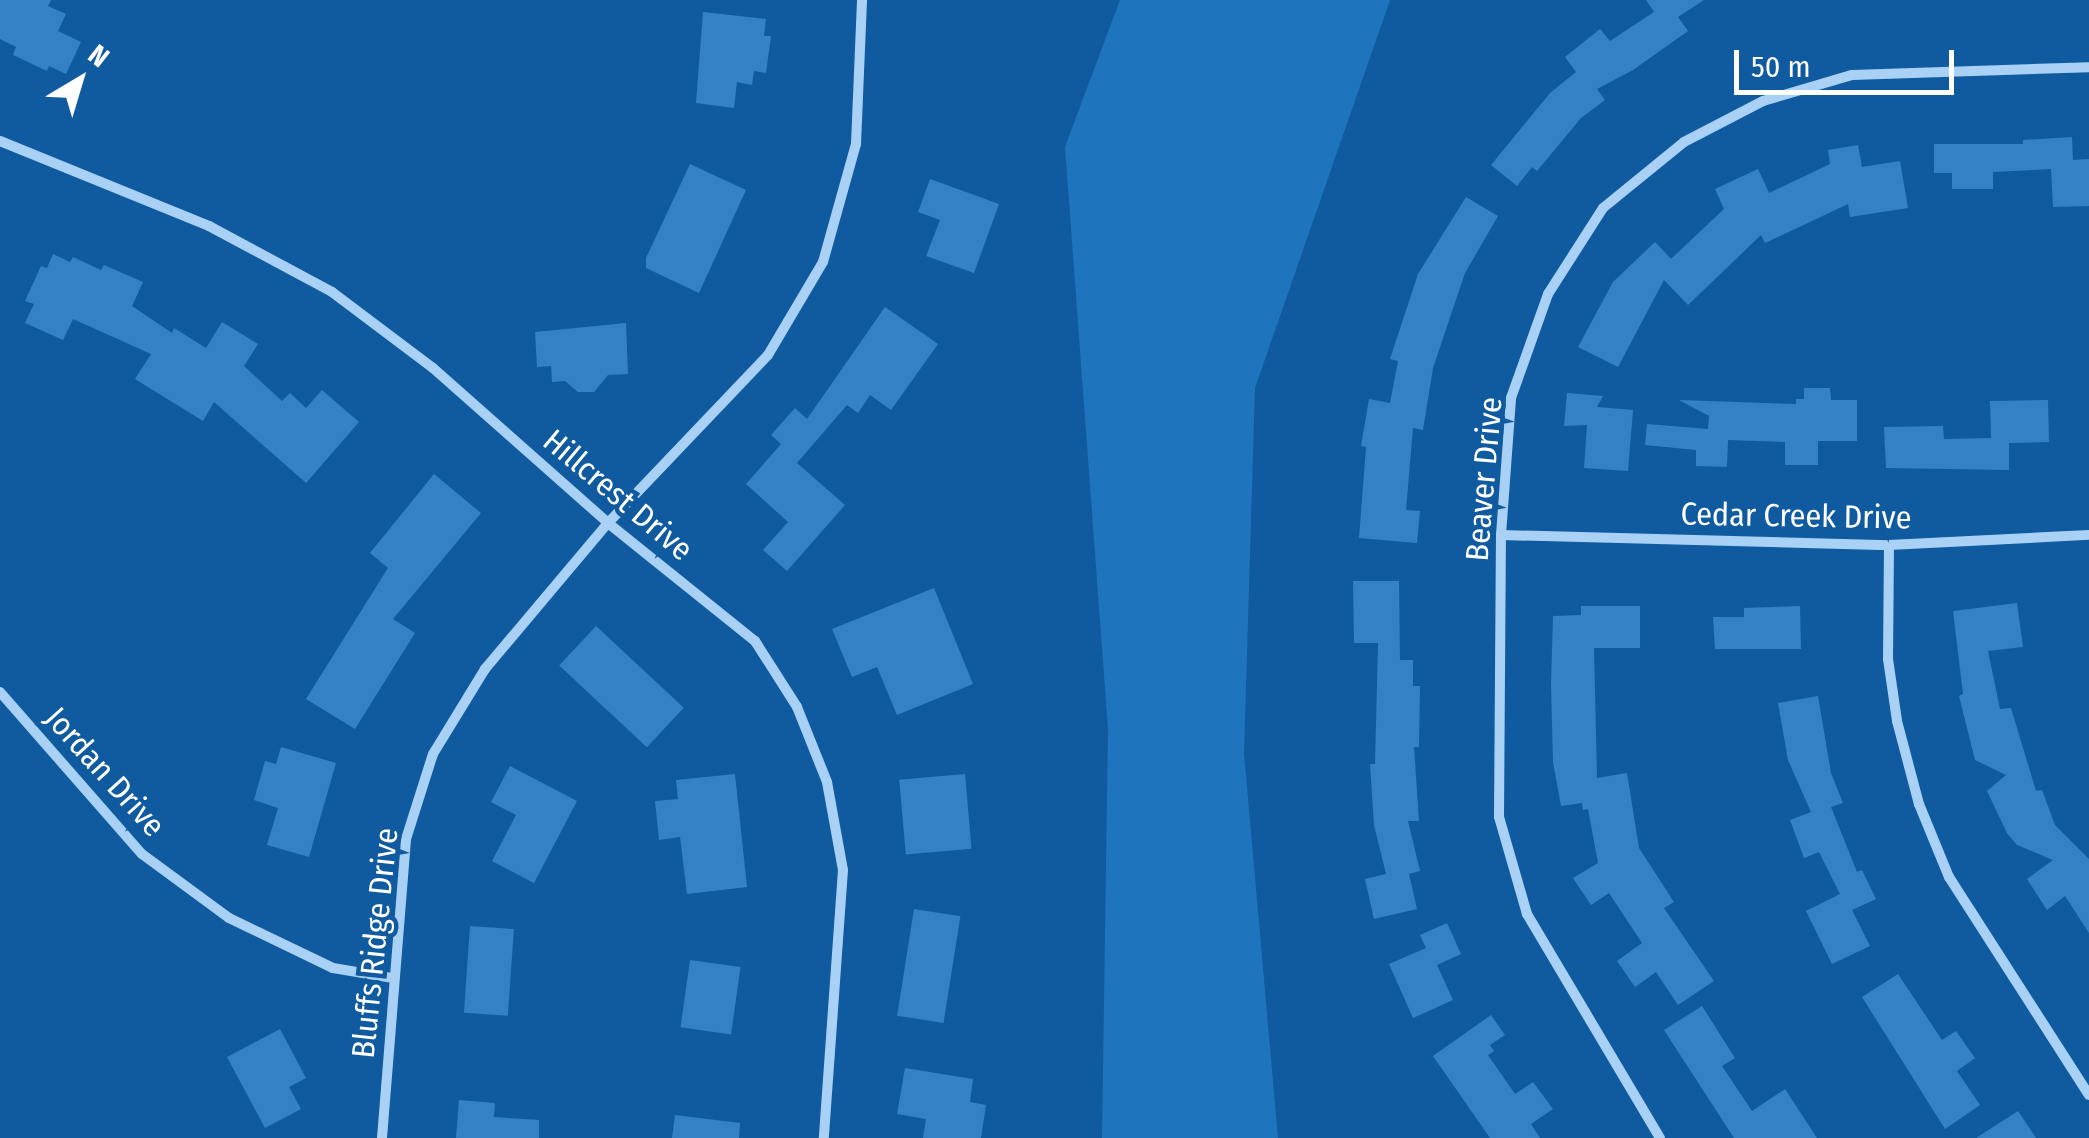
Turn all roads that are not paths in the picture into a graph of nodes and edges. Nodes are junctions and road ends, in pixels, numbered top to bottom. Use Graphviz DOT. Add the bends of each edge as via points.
graph roads {
  1 [pos="862,0"];
  2 [pos="2089,66"];
  3 [pos="0,141"];
  4 [pos="608,523"];
  5 [pos="1501,534"];
  6 [pos="2089,536"];
  7 [pos="1889,545"];
  8 [pos="0,692"];
  9 [pos="394,978"];
  10 [pos="2089,1094"];
  11 [pos="382,1138"];
  12 [pos="824,1138"];
  13 [pos="1660,1138"];
  1 -- 4 [label="street, Bluffs Ridge Drive" via="856,144 823,262 768,354"];
  2 -- 5 [label="street, Beaver Drive" via="1852,75 1763,102 1684,142 1603,208 1548,294 1511,398"];
  3 -- 4 [label="street, Hillcrest Drive" via="209,226 332,292 433,368"];
  4 -- 9 [label="street, Bluffs Ridge Drive" via="485,668 433,754 406,839"];
  4 -- 12 [label="street, Hillcrest Drive" via="755,641 797,707 827,782 843,870"];
  5 -- 7 [label="street, Cedar Creek Drive"];
  5 -- 13 [label="street, Beaver Drive" via="1499,817 1527,914"];
  6 -- 7 [label="street, Cedar Creek Drive"];
  7 -- 10 [label="street" via="1888,658 1918,804 1949,877"];
  8 -- 9 [label="street, Jordan Drive" via="142,854 229,918 333,968"];
  9 -- 11 [label="street, Bluffs Ridge Drive"];
}
